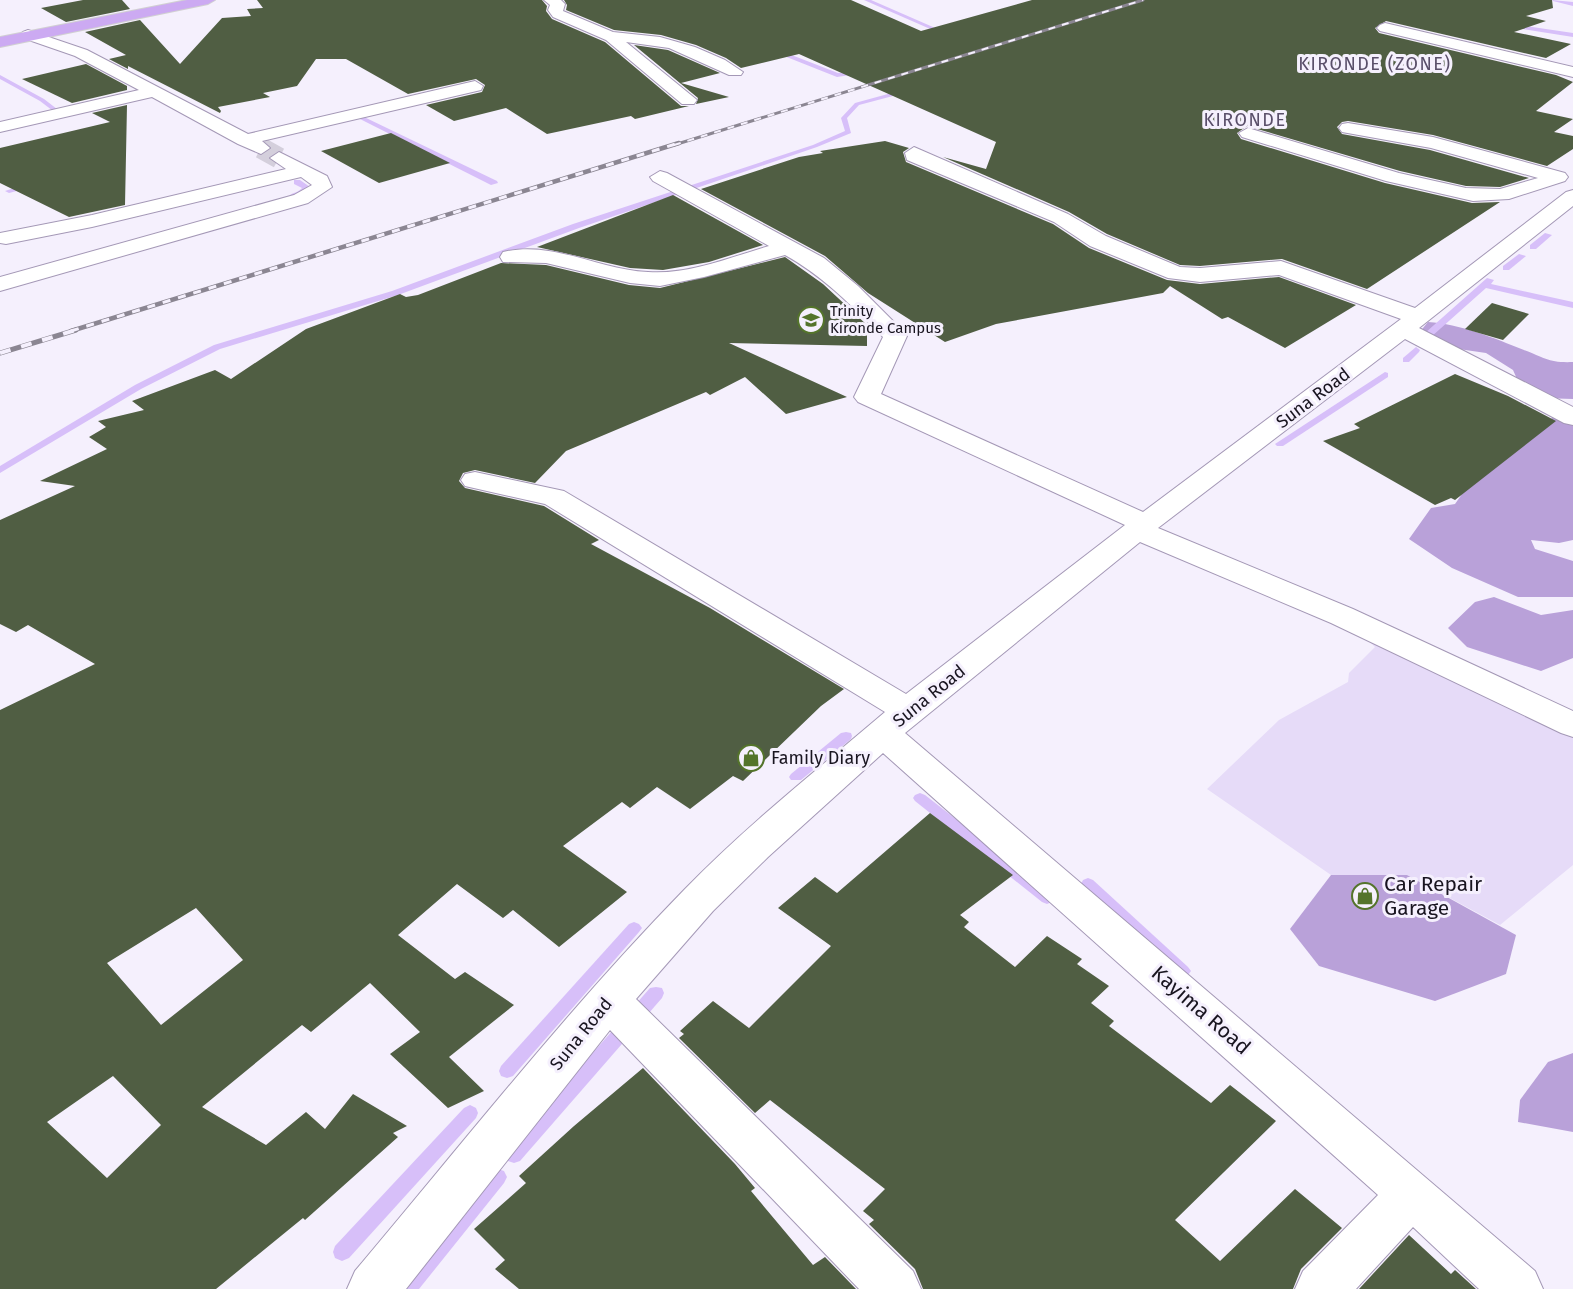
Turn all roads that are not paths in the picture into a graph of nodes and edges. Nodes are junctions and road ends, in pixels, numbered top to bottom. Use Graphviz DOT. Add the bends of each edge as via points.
graph roads {
  1 [pos="208,0"];
  2 [pos="551,0"];
  3 [pos="1385,27"];
  4 [pos="28,36"];
  5 [pos="611,37"];
  6 [pos="0,42"];
  7 [pos="735,72"];
  8 [pos="1573,72"];
  9 [pos="475,86"];
  10 [pos="154,92"];
  11 [pos="688,100"];
  12 [pos="0,127"];
  13 [pos="1348,128"];
  14 [pos="1248,133"];
  15 [pos="262,149"];
  16 [pos="914,153"];
  17 [pos="303,171"];
  18 [pos="660,177"];
  19 [pos="1568,185"];
  20 [pos="92,221"];
  21 [pos="6,237"];
  22 [pos="121,241"];
  23 [pos="787,247"];
  24 [pos="511,257"];
  25 [pos="0,284"];
  26 [pos="1411,323"];
  27 [pos="1573,417"];
  28 [pos="475,480"];
  29 [pos="1142,527"];
  30 [pos="895,722"];
  31 [pos="1573,725"];
  32 [pos="609,1000"];
  33 [pos="1412,1194"];
  34 [pos="373,1289"];
  35 [pos="896,1289"];
  36 [pos="1321,1289"];
  37 [pos="1517,1289"];
  1 -- 4 [label="main road"];
  2 -- 5 [label="street" via="558,4 558,14"];
  3 -- 8 [label="street"];
  4 -- 6 [label="main road"];
  4 -- 10 [label="street" via="81,53"];
  5 -- 7 [label="street" via="646,37 671,44 697,52"];
  5 -- 11 [label="street"];
  9 -- 15 [label="street"];
  10 -- 12 [label="street"];
  10 -- 15 [label="street"];
  13 -- 19 [label="street" via="1433,143"];
  14 -- 19 [label="street" via="1309,149 1378,174 1475,195"];
  15 -- 17 [label="street"];
  16 -- 26 [label="street" via="1169,271 1200,275 1281,268"];
  17 -- 20 [label="street"];
  17 -- 25 [label="street" via="323,184 317,192 301,199"];
  18 -- 23 [label="street"];
  19 -- 26 [label="street, Suna Road"];
  20 -- 21 [label="street"];
  20 -- 22 [label="street"];
  23 -- 24 [label="street" via="650,279 557,257"];
  23 -- 29 [label="street" via="834,277 895,336 867,397"];
  26 -- 27 [label="street"];
  26 -- 29 [label="street, Suna Road"];
  28 -- 30 [label="street, Kayima Road" via="554,497"];
  29 -- 30 [label="street, Suna Road"];
  29 -- 31 [label="street"];
  30 -- 32 [label="street, Suna Road" via="699,900"];
  30 -- 33 [label="street, Kayima Road"];
  32 -- 34 [label="street, Suna Road"];
  32 -- 35 [label="street"];
  33 -- 36 [label="street"];
  33 -- 37 [label="street, Kayima Road"];
}
